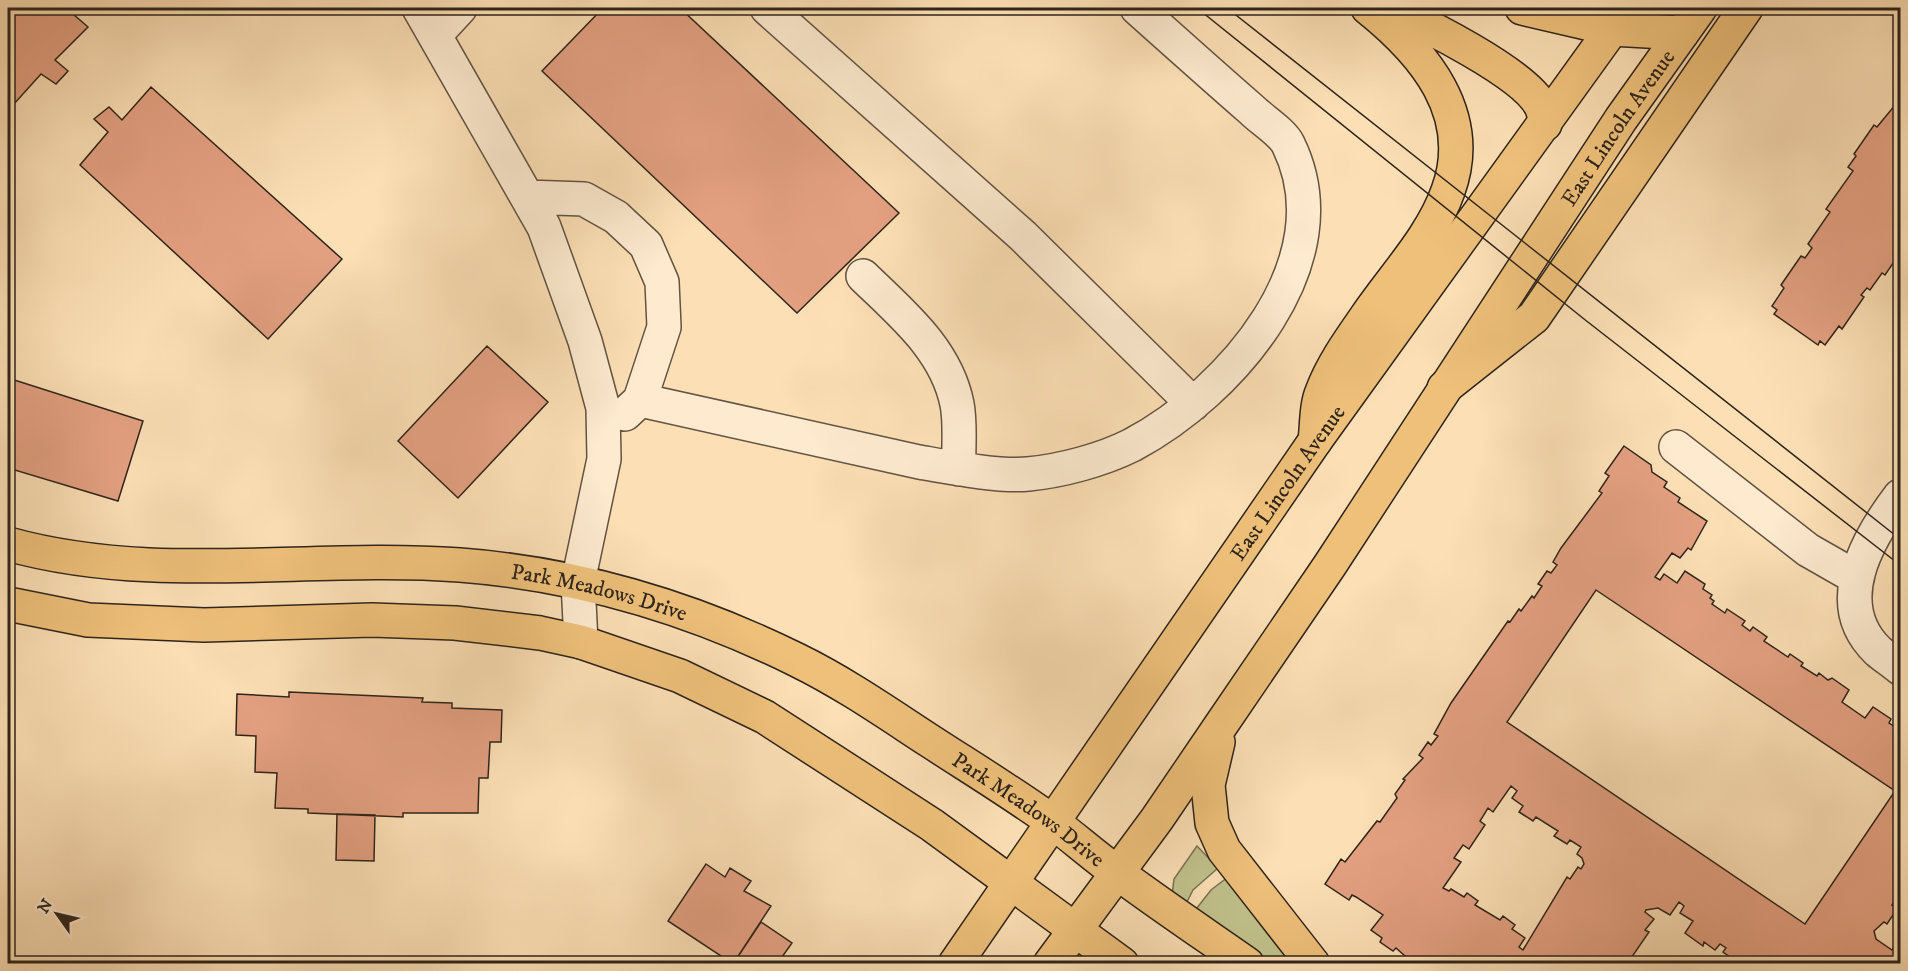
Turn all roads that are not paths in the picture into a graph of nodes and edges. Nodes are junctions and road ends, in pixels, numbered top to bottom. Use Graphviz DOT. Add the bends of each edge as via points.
graph roads {
  1 [pos="460,8"];
  2 [pos="767,8"];
  3 [pos="1137,8"];
  4 [pos="1368,8"];
  5 [pos="1388,8"];
  6 [pos="1522,8"];
  7 [pos="1746,8"];
  8 [pos="1620,18"];
  9 [pos="1691,20"];
  10 [pos="427,21"];
  11 [pos="1545,124"];
  12 [pos="527,196"];
  13 [pos="863,276"];
  14 [pos="1444,388"];
  15 [pos="640,400"];
  16 [pos="1193,404"];
  17 [pos="604,434"];
  18 [pos="1315,441"];
  19 [pos="1676,447"];
  20 [pos="959,469"];
  21 [pos="1900,496"];
  22 [pos="8,544"];
  23 [pos="1857,578"];
  24 [pos="578,582"];
  25 [pos="8,604"];
  26 [pos="581,642"];
  27 [pos="1900,668"];
  28 [pos="1223,722"];
  29 [pos="1053,822"];
  30 [pos="1118,873"];
  31 [pos="1011,883"];
  32 [pos="1074,929"];
  33 [pos="955,963"];
  34 [pos="1050,963"];
  35 [pos="1122,963"];
  36 [pos="1247,963"];
  37 [pos="1313,963"];
  1 -- 10 [label="street"];
  2 -- 16 [label="street" via="1023,236"];
  3 -- 16 [label="street" via="1287,142 1303,187 1302,235 1291,276 1264,327 1226,376"];
  4 -- 18 [label="main road" via="1417,53 1441,88 1451,111 1456,144 1449,190 1433,222 1343,350 1321,393"];
  5 -- 11 [label="main road" via="1434,29 1511,76 1538,101"];
  6 -- 8 [label="main road"];
  7 -- 14 [label="main road" via="1534,317"];
  8 -- 9 [label="main road"];
  8 -- 11 [label="main road, East Lincoln Avenue"];
  9 -- 14 [label="main road, East Lincoln Avenue"];
  10 -- 12 [label="street"];
  11 -- 18 [label="main road, East Lincoln Avenue"];
  12 -- 15 [label="street" via="584,199 616,217 646,245 662,282 664,327"];
  12 -- 17 [label="street" via="544,227 585,341 603,408"];
  13 -- 20 [label="street" via="941,358 957,404"];
  14 -- 28 [label="main road, East Lincoln Avenue"];
  15 -- 17 [label="street"];
  15 -- 20 [label="street"];
  16 -- 20 [label="street" via="1131,445 1087,461 1026,475"];
  17 -- 24 [label="street" via="604,459"];
  18 -- 29 [label="main road, East Lincoln Avenue"];
  19 -- 23 [label="street" via="1808,550"];
  21 -- 23 [label="street" via="1871,538"];
  22 -- 24 [label="main road, Park Meadows Drive" via="49,555 142,566 459,565"];
  23 -- 27 [label="street" via="1854,597 1862,626 1878,651"];
  24 -- 26 [label="street"];
  24 -- 29 [label="main road, Park Meadows Drive" via="702,619 797,660"];
  25 -- 26 [label="main road" via="88,620 204,625 455,623"];
  26 -- 31 [label="main road" via="680,676 765,717 932,825"];
  28 -- 30 [label="main road, East Lincoln Avenue"];
  28 -- 37 [label="main road" via="1208,784 1212,823 1239,872"];
  29 -- 30 [label="main road, Park Meadows Drive"];
  29 -- 31 [label="main road, East Lincoln Avenue"];
  30 -- 32 [label="main road, East Lincoln Avenue"];
  30 -- 36 [label="main road, Park Meadows Drive"];
  31 -- 32 [label="main road"];
  31 -- 33 [label="main road, East Lincoln Avenue"];
  32 -- 34 [label="main road, East Lincoln Avenue"];
  32 -- 35 [label="main road"];
}
